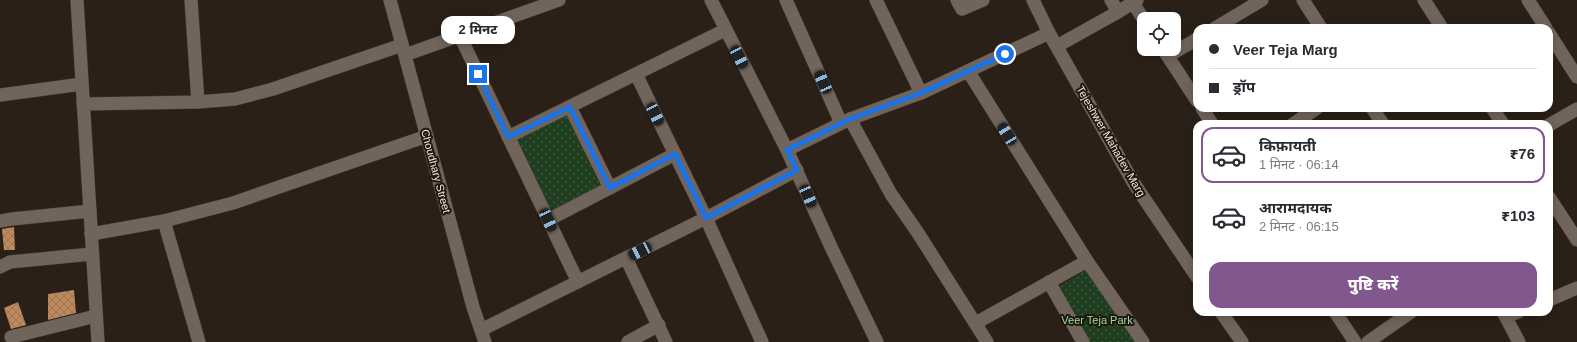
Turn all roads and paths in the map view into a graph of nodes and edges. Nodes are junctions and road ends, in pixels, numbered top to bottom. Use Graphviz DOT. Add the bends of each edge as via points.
graph roads {
  1 [pos="77,0"];
  2 [pos="191,0"];
  3 [pos="390,0"];
  4 [pos="558,0"];
  5 [pos="711,0"];
  6 [pos="786,0"];
  7 [pos="876,0"];
  8 [pos="957,0"];
  9 [pos="983,0"];
  10 [pos="1033,0"];
  11 [pos="1111,0"];
  12 [pos="1262,0"];
  13 [pos="1303,0"];
  14 [pos="1424,0"];
  15 [pos="1528,0"];
  16 [pos="1135,2"];
  17 [pos="1118,12"];
  18 [pos="1140,12"];
  19 [pos="1222,24"];
  20 [pos="1317,24"];
  21 [pos="1439,24"];
  22 [pos="1543,24"];
  23 [pos="725,30"];
  24 [pos="1049,33"];
  25 [pos="460,36"];
  26 [pos="1553,39"];
  27 [pos="1193,40"];
  28 [pos="1181,45"];
  29 [pos="1057,46"];
  30 [pos="403,50"];
  31 [pos="1168,56"];
  32 [pos="968,71"];
  33 [pos="636,74"];
  34 [pos="1577,77"];
  35 [pos="82,84"];
  36 [pos="921,93"];
  37 [pos="0,95"];
  38 [pos="1193,95"];
  39 [pos="198,102"];
  40 [pos="83,104"];
  41 [pos="570,107"];
  42 [pos="1577,109"];
  43 [pos="1311,112"];
  44 [pos="1299,120"];
  45 [pos="846,121"];
  46 [pos="1553,123"];
  47 [pos="427,136"];
  48 [pos="508,137"];
  49 [pos="787,150"];
  50 [pos="675,154"];
  51 [pos="797,170"];
  52 [pos="610,188"];
  53 [pos="1553,203"];
  54 [pos="90,211"];
  55 [pos="706,218"];
  56 [pos="548,220"];
  57 [pos="0,221"];
  58 [pos="164,221"];
  59 [pos="91,234"];
  60 [pos="1577,240"];
  61 [pos="92,254"];
  62 [pos="626,258"];
  63 [pos="1087,261"];
  64 [pos="0,267"];
  65 [pos="1193,271"];
  66 [pos="578,282"];
  67 [pos="1049,282"];
  68 [pos="1577,288"];
  69 [pos="1553,298"];
  70 [pos="96,316"];
  71 [pos="1224,316"];
  72 [pos="1338,316"];
  73 [pos="1405,316"];
  74 [pos="1510,316"];
  75 [pos="976,323"];
  76 [pos="659,325"];
  77 [pos="483,336"];
  78 [pos="11,337"];
  79 [pos="98,342"];
  80 [pos="199,342"];
  81 [pos="628,342"];
  82 [pos="666,342"];
  83 [pos="762,342"];
  84 [pos="877,342"];
  85 [pos="987,342"];
  86 [pos="1083,342"];
  87 [pos="1144,342"];
  88 [pos="1242,342"];
  89 [pos="1354,342"];
  90 [pos="1368,342"];
  91 [pos="1519,342"];
  1 -- 35 [label="street"];
  2 -- 39 [label="street"];
  3 -- 30 [label="street, Choudhary Street"];
  4 -- 25 [label="street"];
  5 -- 23 [label="street"];
  6 -- 45 [label="street"];
  7 -- 36 [label="street"];
  8 -- 9 [label="street" via="962,9"];
  10 -- 24 [label="street, Tejeshwer Mahadev Marg"];
  11 -- 17 [label="street"];
  12 -- 19 [label="street"];
  13 -- 20 [label="street"];
  14 -- 21 [label="street"];
  15 -- 22 [label="street"];
  16 -- 17 [label="street"];
  16 -- 18 [label="street"];
  17 -- 29 [label="street"];
  23 -- 33 [label="street"];
  23 -- 49 [label="street"];
  24 -- 29 [label="street, Tejeshwer Mahadev Marg"];
  24 -- 32 [label="street"];
  25 -- 30 [label="street"];
  25 -- 48 [label="street"];
  26 -- 34 [label="street"];
  27 -- 28 [label="street"];
  29 -- 65 [label="street, Tejeshwer Mahadev Marg" via="1133,182"];
  30 -- 39 [label="street" via="253,95"];
  30 -- 47 [label="street, Choudhary Street"];
  31 -- 38 [label="street"];
  32 -- 36 [label="street"];
  32 -- 63 [label="street"];
  33 -- 41 [label="street"];
  33 -- 50 [label="street"];
  35 -- 37 [label="street"];
  35 -- 40 [label="street"];
  36 -- 45 [label="street"];
  39 -- 40 [label="street"];
  40 -- 54 [label="street"];
  41 -- 48 [label="street"];
  41 -- 52 [label="street"];
  42 -- 46 [label="street"];
  43 -- 44 [label="street"];
  45 -- 49 [label="street"];
  45 -- 75 [label="street"];
  47 -- 58 [label="street" via="232,203"];
  47 -- 77 [label="street, Choudhary Street" via="473,308"];
  48 -- 56 [label="street"];
  49 -- 51 [label="street"];
  50 -- 52 [label="street"];
  50 -- 55 [label="street"];
  51 -- 55 [label="street"];
  51 -- 84 [label="street"];
  52 -- 56 [label="street"];
  53 -- 60 [label="street"];
  54 -- 57 [label="street"];
  54 -- 59 [label="street"];
  55 -- 62 [label="street"];
  55 -- 83 [label="street"];
  56 -- 66 [label="street"];
  58 -- 59 [label="street"];
  58 -- 80 [label="street"];
  59 -- 61 [label="street"];
  61 -- 64 [label="street" via="10,262"];
  61 -- 70 [label="street"];
  62 -- 66 [label="street"];
  62 -- 76 [label="street"];
  63 -- 67 [label="street"];
  63 -- 87 [label="street"];
  66 -- 77 [label="street"];
  67 -- 75 [label="street"];
  67 -- 86 [label="street"];
  68 -- 69 [label="street"];
  70 -- 78 [label="street"];
  70 -- 79 [label="street"];
  71 -- 88 [label="street"];
  72 -- 89 [label="street"];
  73 -- 90 [label="street"];
  74 -- 91 [label="street"];
  75 -- 85 [label="street"];
  76 -- 81 [label="street"];
  76 -- 82 [label="street"];
}
